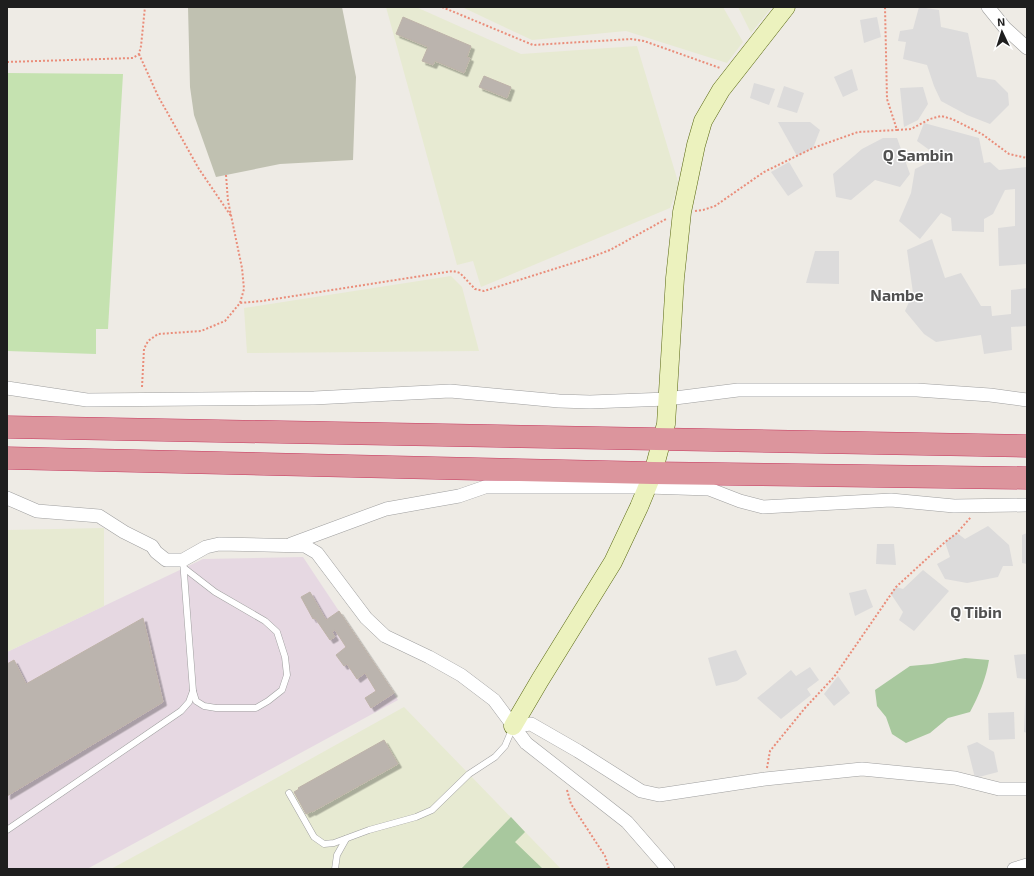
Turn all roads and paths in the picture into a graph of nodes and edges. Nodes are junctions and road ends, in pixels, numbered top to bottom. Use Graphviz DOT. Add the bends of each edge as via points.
graph roads {
  1 [pos="146,7"];
  2 [pos="442,7"];
  3 [pos="786,7"];
  4 [pos="885,7"];
  5 [pos="988,7"];
  6 [pos="1027,48"];
  7 [pos="139,54"];
  8 [pos="7,62"];
  9 [pos="734,73"];
  10 [pos="897,130"];
  11 [pos="1027,158"];
  12 [pos="226,175"];
  13 [pos="682,212"];
  14 [pos="231,216"];
  15 [pos="240,303"];
  16 [pos="7,388"];
  17 [pos="667,399"];
  18 [pos="141,400"];
  19 [pos="1027,400"];
  20 [pos="7,427"];
  21 [pos="663,438"];
  22 [pos="1027,446"];
  23 [pos="7,458"];
  24 [pos="1027,478"];
  25 [pos="650,480"];
  26 [pos="7,498"];
  27 [pos="1027,504"];
  28 [pos="991,505"];
  29 [pos="286,546"];
  30 [pos="183,564"];
  31 [pos="193,691"];
  32 [pos="513,726"];
  33 [pos="561,771"];
  34 [pos="765,779"];
  35 [pos="1027,789"];
  36 [pos="288,793"];
  37 [pos="7,830"];
  38 [pos="346,839"];
  39 [pos="1027,865"];
  40 [pos="335,869"];
  41 [pos="609,869"];
  42 [pos="668,869"];
  43 [pos="1014,869"];
  1 -- 7 [label="path"];
  2 -- 9 [label="path" via="533,45 631,39 644,41"];
  3 -- 9 [label="street"];
  4 -- 10 [label="path" via="887,100"];
  5 -- 6 [label="street" via="1005,28"];
  7 -- 8 [label="path" via="133,58"];
  7 -- 14 [label="path" via="158,96 199,169"];
  9 -- 13 [label="street" via="703,121"];
  10 -- 11 [label="path" via="911,129 941,116 982,134 1009,154"];
  10 -- 13 [label="path" via="858,132 813,148 764,172 715,206"];
  12 -- 14 [label="path"];
  13 -- 15 [label="path" via="610,250 484,291 475,289 460,273 453,271"];
  13 -- 17 [label="street"];
  14 -- 15 [label="path" via="242,268 244,290"];
  15 -- 18 [label="path" via="224,321 202,331 158,334 148,341 144,349"];
  16 -- 18 [label="street" via="87,400"];
  17 -- 18 [label="street" via="559,401 450,391 314,398"];
  17 -- 19 [label="street" via="738,390 917,390"];
  17 -- 21 [label="street"];
  20 -- 21 [label="highway"];
  21 -- 22 [label="highway"];
  21 -- 25 [label="street"];
  23 -- 25 [label="highway"];
  24 -- 25 [label="highway"];
  25 -- 28 [label="street" via="709,489 763,507 891,500 954,506"];
  25 -- 29 [label="street" via="485,488 459,496 386,509"];
  25 -- 32 [label="street" via="613,562"];
  26 -- 30 [label="street" via="37,511 99,516 152,546 166,560"];
  27 -- 28 [label="street"];
  28 -- 34 [label="path" via="972,516 957,533 896,587 834,677 770,751"];
  29 -- 30 [label="street" via="219,544 206,547"];
  29 -- 32 [label="street" via="305,546 317,553 366,618 385,636 461,675 494,700"];
  30 -- 31 [label="lane"];
  30 -- 31 [label="lane" via="215,592 265,621 277,632 285,657 287,675 282,690 256,708 204,706 196,701"];
  31 -- 37 [label="lane" via="189,702 181,711"];
  32 -- 33 [label="street" via="526,743"];
  32 -- 34 [label="street" via="531,724 642,791 659,795"];
  32 -- 38 [label="lane" via="505,746 495,757 469,774 432,810"];
  33 -- 41 [label="path" via="571,804 605,856"];
  33 -- 42 [label="street" via="626,822"];
  34 -- 35 [label="street" via="862,769 955,778 999,789"];
  36 -- 38 [label="lane" via="314,837 324,844"];
  38 -- 40 [label="lane" via="337,855"];
  39 -- 43 [label="street"];
}
